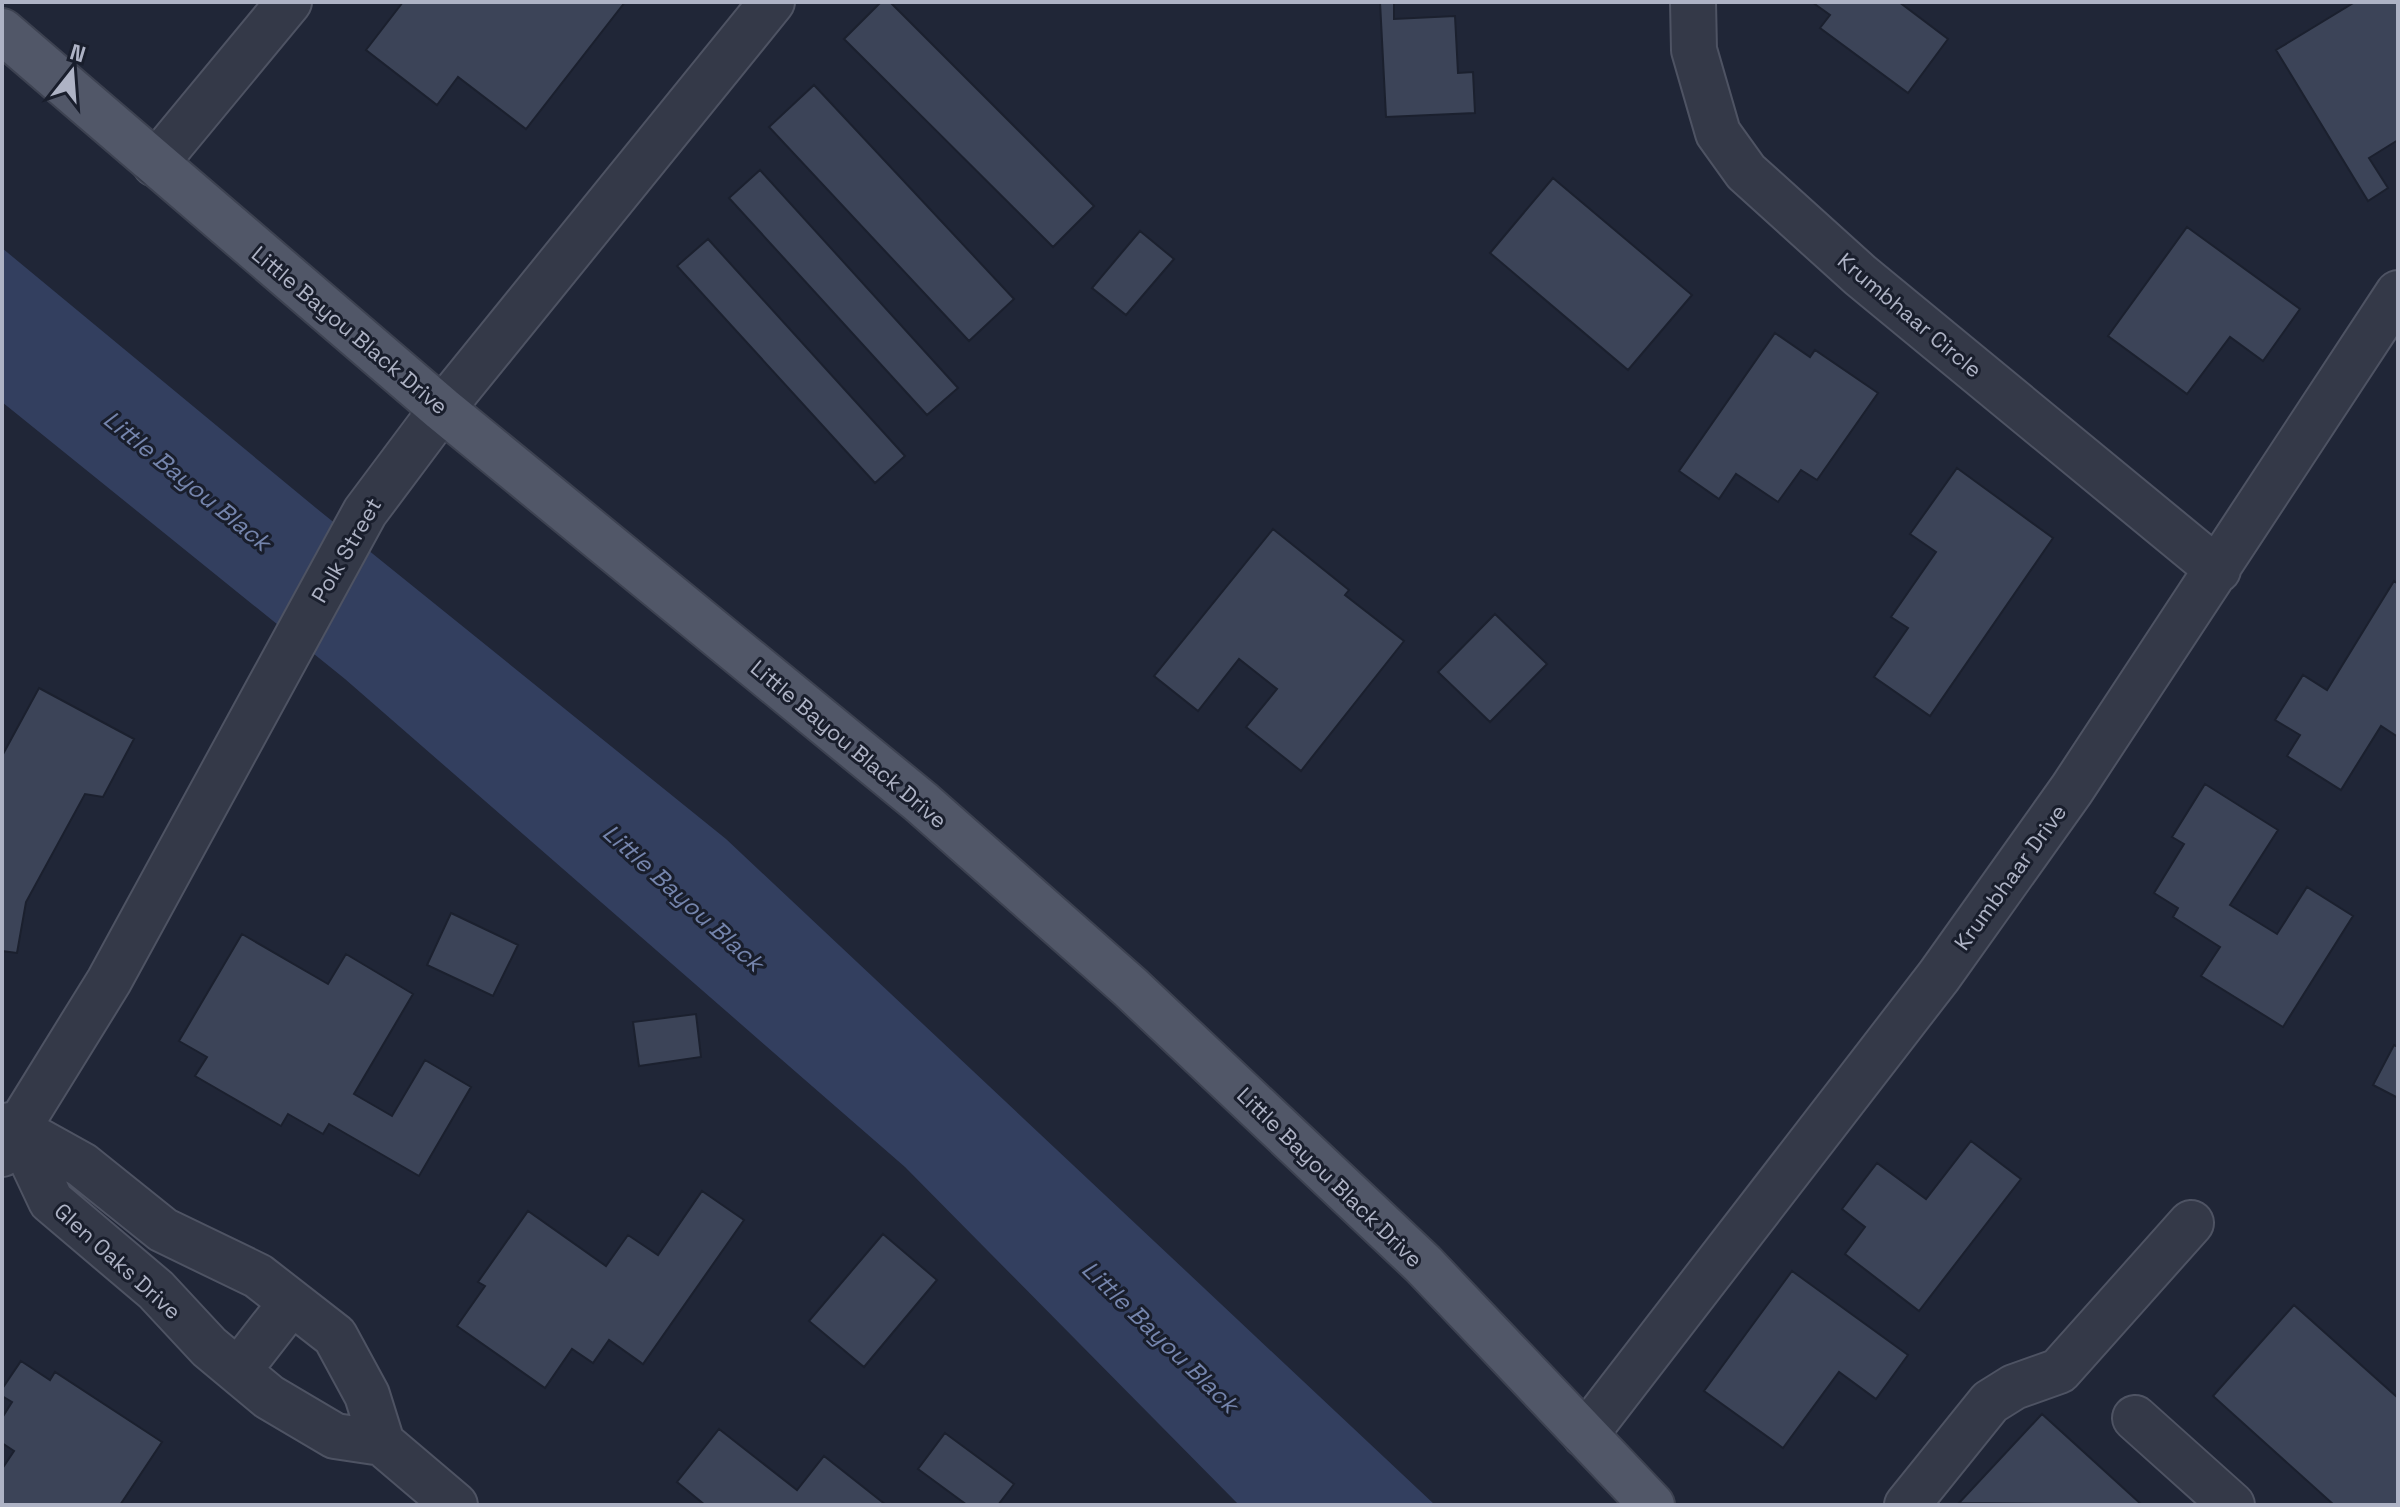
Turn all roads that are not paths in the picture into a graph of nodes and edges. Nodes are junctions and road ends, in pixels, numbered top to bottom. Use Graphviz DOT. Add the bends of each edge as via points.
graph roads {
  1 [pos="289,2"];
  2 [pos="772,2"];
  3 [pos="1693,2"];
  4 [pos="2,31"];
  5 [pos="155,164"];
  6 [pos="2398,293"];
  7 [pos="442,409"];
  8 [pos="2218,570"];
  9 [pos="7,1135"];
  10 [pos="2191,1223"];
  11 [pos="291,1303"];
  12 [pos="238,1371"];
  13 [pos="2135,1418"];
  14 [pos="1585,1435"];
  15 [pos="382,1443"];
  16 [pos="455,1505"];
  17 [pos="1652,1505"];
  18 [pos="1907,1505"];
  19 [pos="2232,1505"];
  1 -- 5 [label="street"];
  2 -- 7 [label="street, Polk Street"];
  3 -- 8 [label="street, Krumbhaar Circle" via="1694,50 1718,133 1746,172 1860,275"];
  4 -- 5 [label="main road, Little Bayou Black Drive"];
  5 -- 7 [label="main road, Little Bayou Black Drive"];
  6 -- 8 [label="street, Krumbhaar Drive"];
  7 -- 9 [label="street, Polk Street" via="365,512 109,981"];
  7 -- 14 [label="main road, Little Bayou Black Drive" via="921,802 1130,987 1423,1264"];
  8 -- 14 [label="street, Krumbhaar Drive" via="1939,976"];
  9 -- 11 [label="street" via="82,1165 163,1230 258,1276"];
  9 -- 12 [label="street, Glen Oaks Drive" via="51,1201 156,1290"];
  10 -- 18 [label="street" via="2059,1371 1990,1402"];
  11 -- 12 [label="street"];
  11 -- 15 [label="street" via="335,1336 367,1395"];
  12 -- 15 [label="street, Glen Oaks Drive" via="269,1397 335,1436"];
  13 -- 19 [label="street"];
  14 -- 17 [label="main road, Little Bayou Black Drive"];
  15 -- 16 [label="street"];
}
